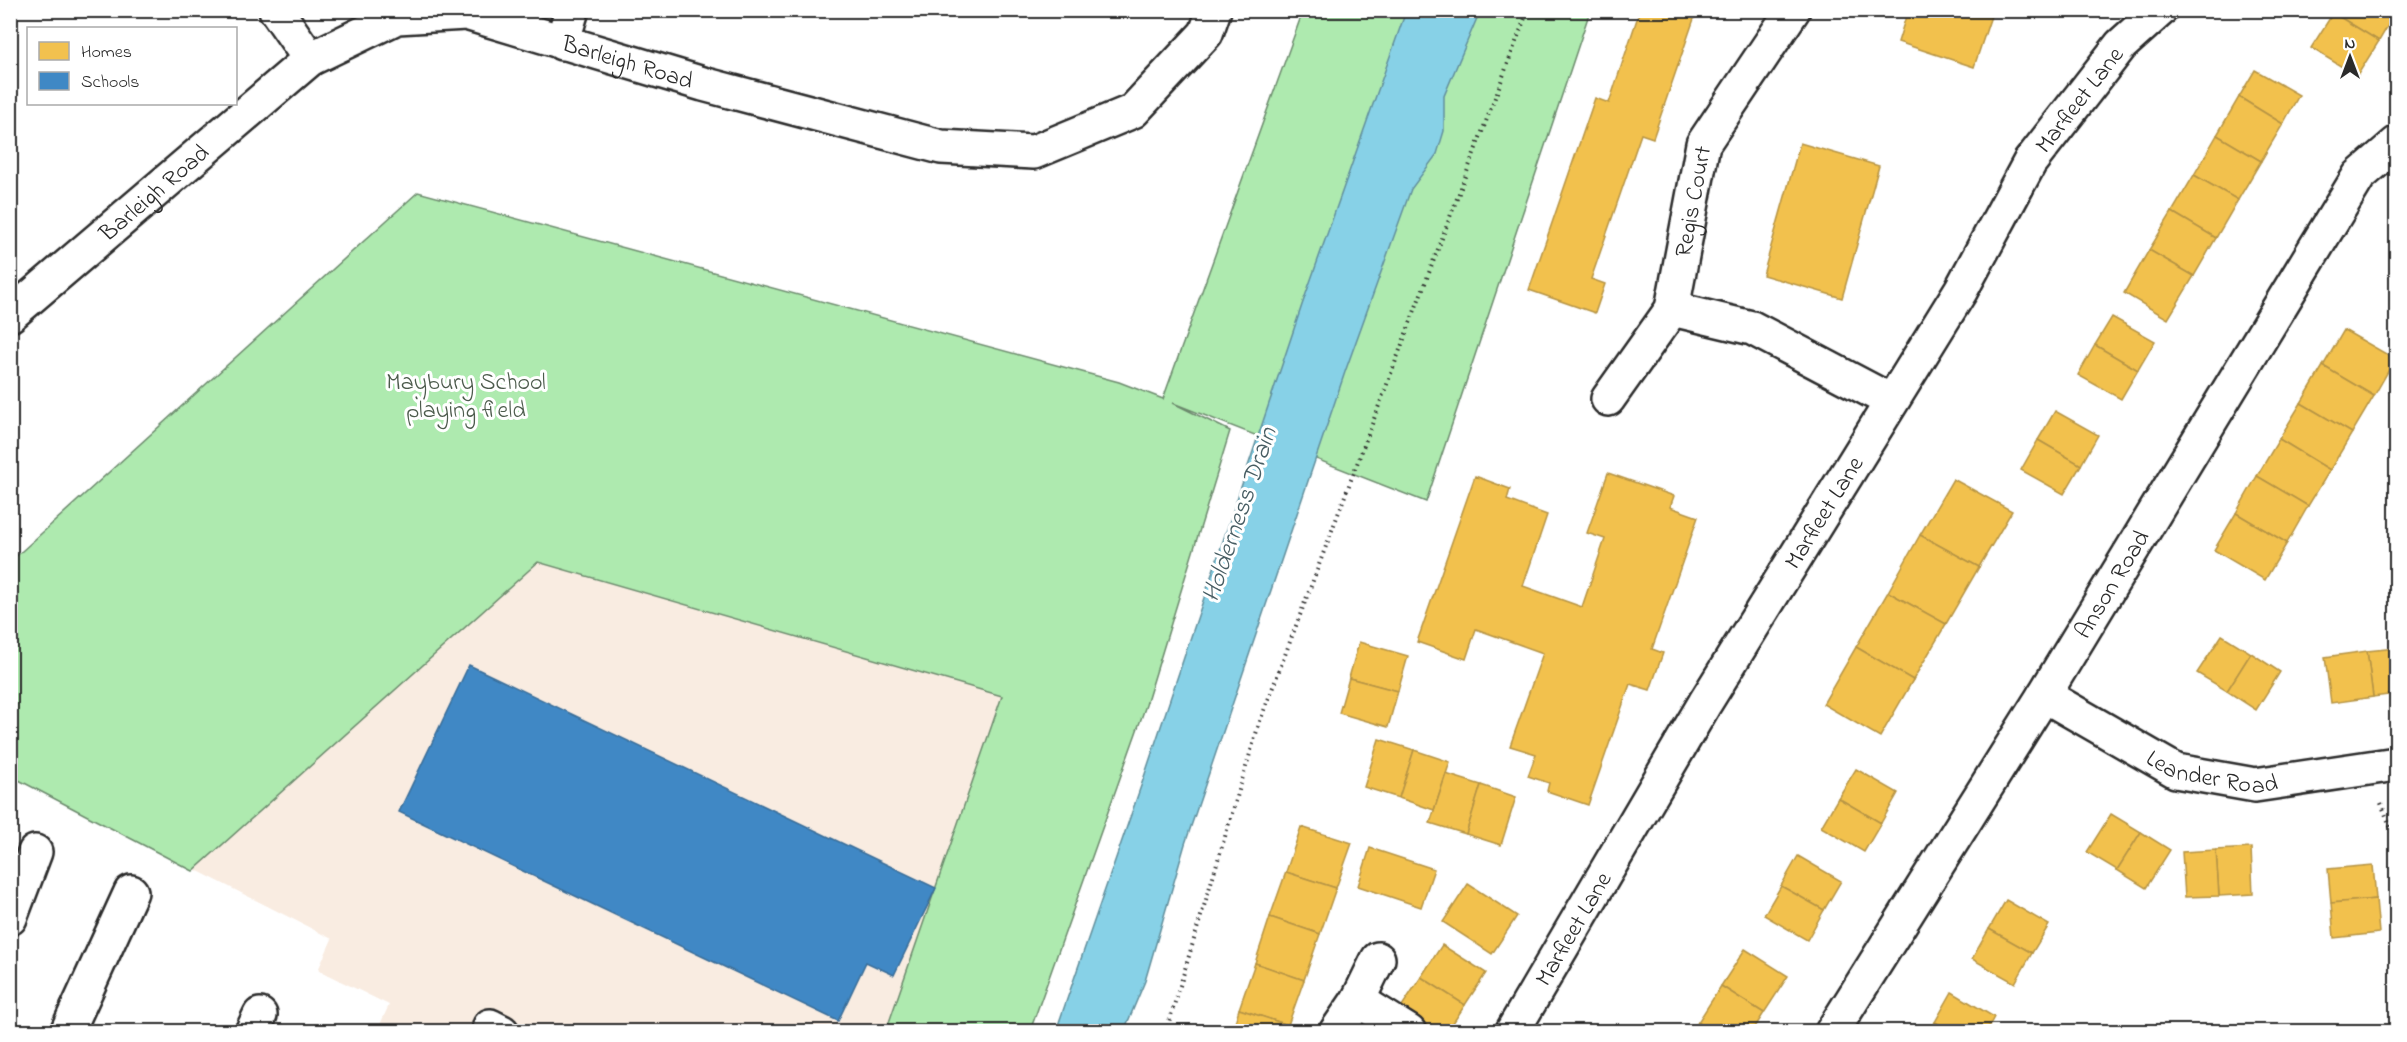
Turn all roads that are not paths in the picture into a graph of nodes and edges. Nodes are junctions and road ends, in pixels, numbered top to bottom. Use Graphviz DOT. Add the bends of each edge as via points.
graph roads {
  1 [pos="276,10"];
  2 [pos="572,10"];
  3 [pos="1214,10"];
  4 [pos="1793,10"];
  5 [pos="2160,10"];
  6 [pos="562,44"];
  7 [pos="310,59"];
  8 [pos="2397,144"];
  9 [pos="1672,309"];
  10 [pos="10,315"];
  11 [pos="1608,399"];
  12 [pos="1891,401"];
  13 [pos="2044,695"];
  14 [pos="2397,764"];
  15 [pos="35,852"];
  16 [pos="131,892"];
  17 [pos="10,918"];
  18 [pos="1378,959"];
  19 [pos="1358,1000"];
  20 [pos="67,1032"];
  21 [pos="1336,1032"];
  22 [pos="1408,1032"];
  23 [pos="1512,1032"];
  24 [pos="1832,1032"];
  1 -- 7 [label="street"];
  2 -- 6 [label="street"];
  3 -- 6 [label="street, Barleigh Road" via="1206,33 1133,111 1034,152 941,147"];
  4 -- 9 [label="street, Regis Court" via="1703,144"];
  5 -- 12 [label="street, Marfleet Lane" via="2121,45 2030,162 1961,290"];
  6 -- 7 [label="street, Barleigh Road" via="466,13 408,16 397,17"];
  7 -- 10 [label="street, Barleigh Road"];
  8 -- 13 [label="street, Anson Road" via="2359,176"];
  9 -- 11 [label="street, Regis Court"];
  9 -- 12 [label="street" via="1752,328"];
  12 -- 23 [label="street, Marfleet Lane" via="1705,703"];
  13 -- 14 [label="street, Leander Road" via="2176,771 2255,785"];
  13 -- 24 [label="street, Anson Road"];
  15 -- 17 [label="street"];
  16 -- 20 [label="street"];
  18 -- 19 [label="street"];
  19 -- 21 [label="street"];
  19 -- 22 [label="street"];
}
